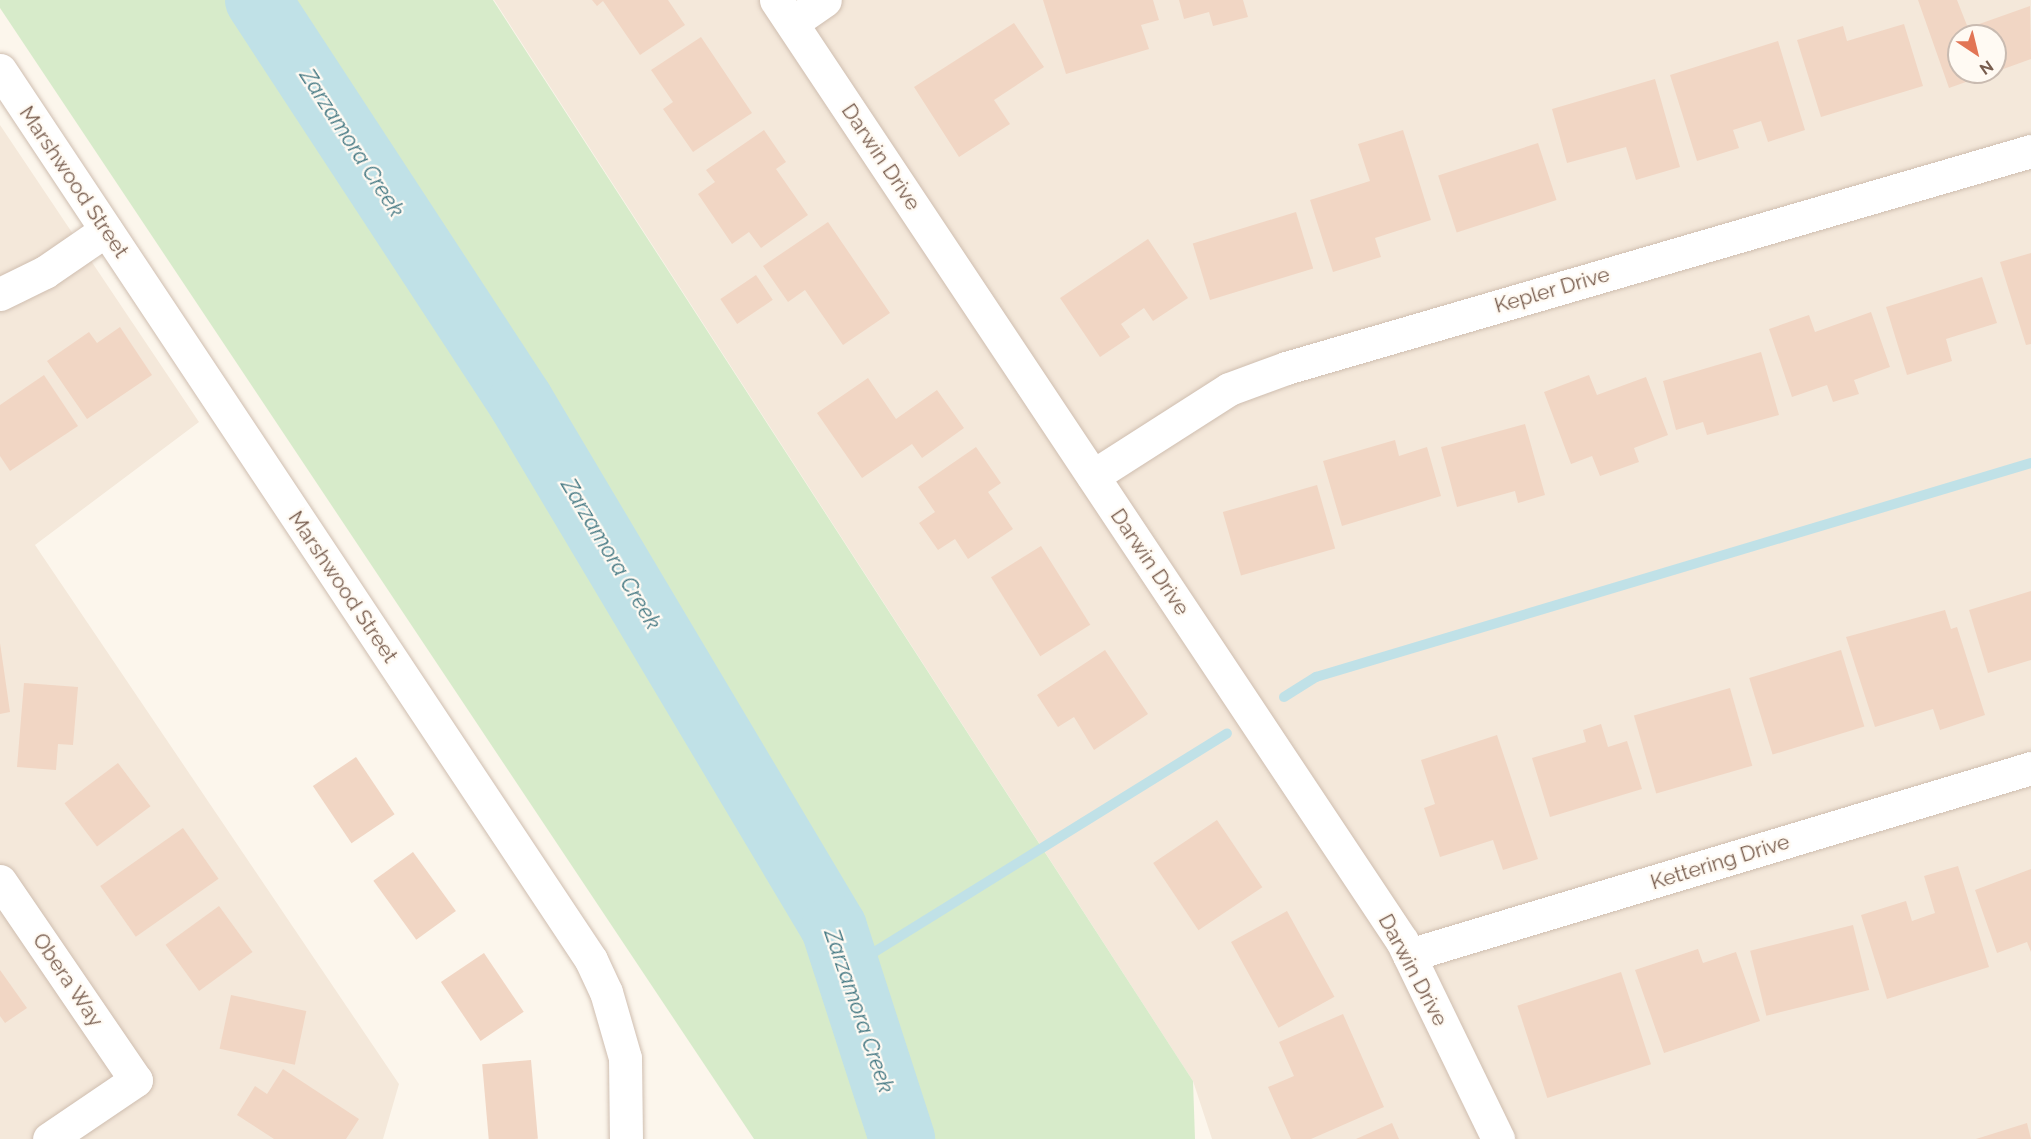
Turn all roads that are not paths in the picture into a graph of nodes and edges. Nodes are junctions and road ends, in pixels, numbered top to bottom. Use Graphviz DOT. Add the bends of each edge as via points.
graph roads {
  1 [pos="825,0"];
  2 [pos="784,12"];
  3 [pos="0,70"];
  4 [pos="2031,151"];
  5 [pos="106,230"];
  6 [pos="0,294"];
  7 [pos="1093,476"];
  8 [pos="2031,768"];
  9 [pos="0,880"];
  10 [pos="1409,955"];
  11 [pos="627,1133"];
  12 [pos="49,1139"];
  13 [pos="1498,1139"];
  1 -- 2 [label="street"];
  2 -- 7 [label="street, Darwin Drive"];
  3 -- 5 [label="street, Marshwood Street"];
  4 -- 7 [label="street, Kepler Drive" via="1286,368 1229,389"];
  5 -- 6 [label="street" via="45,272"];
  5 -- 11 [label="street, Marshwood Street" via="591,960 606,992 623,1047"];
  7 -- 10 [label="street, Darwin Drive"];
  8 -- 10 [label="street, Kettering Drive"];
  9 -- 12 [label="street, Obera Way" via="136,1080"];
  10 -- 13 [label="street, Darwin Drive"];
}
